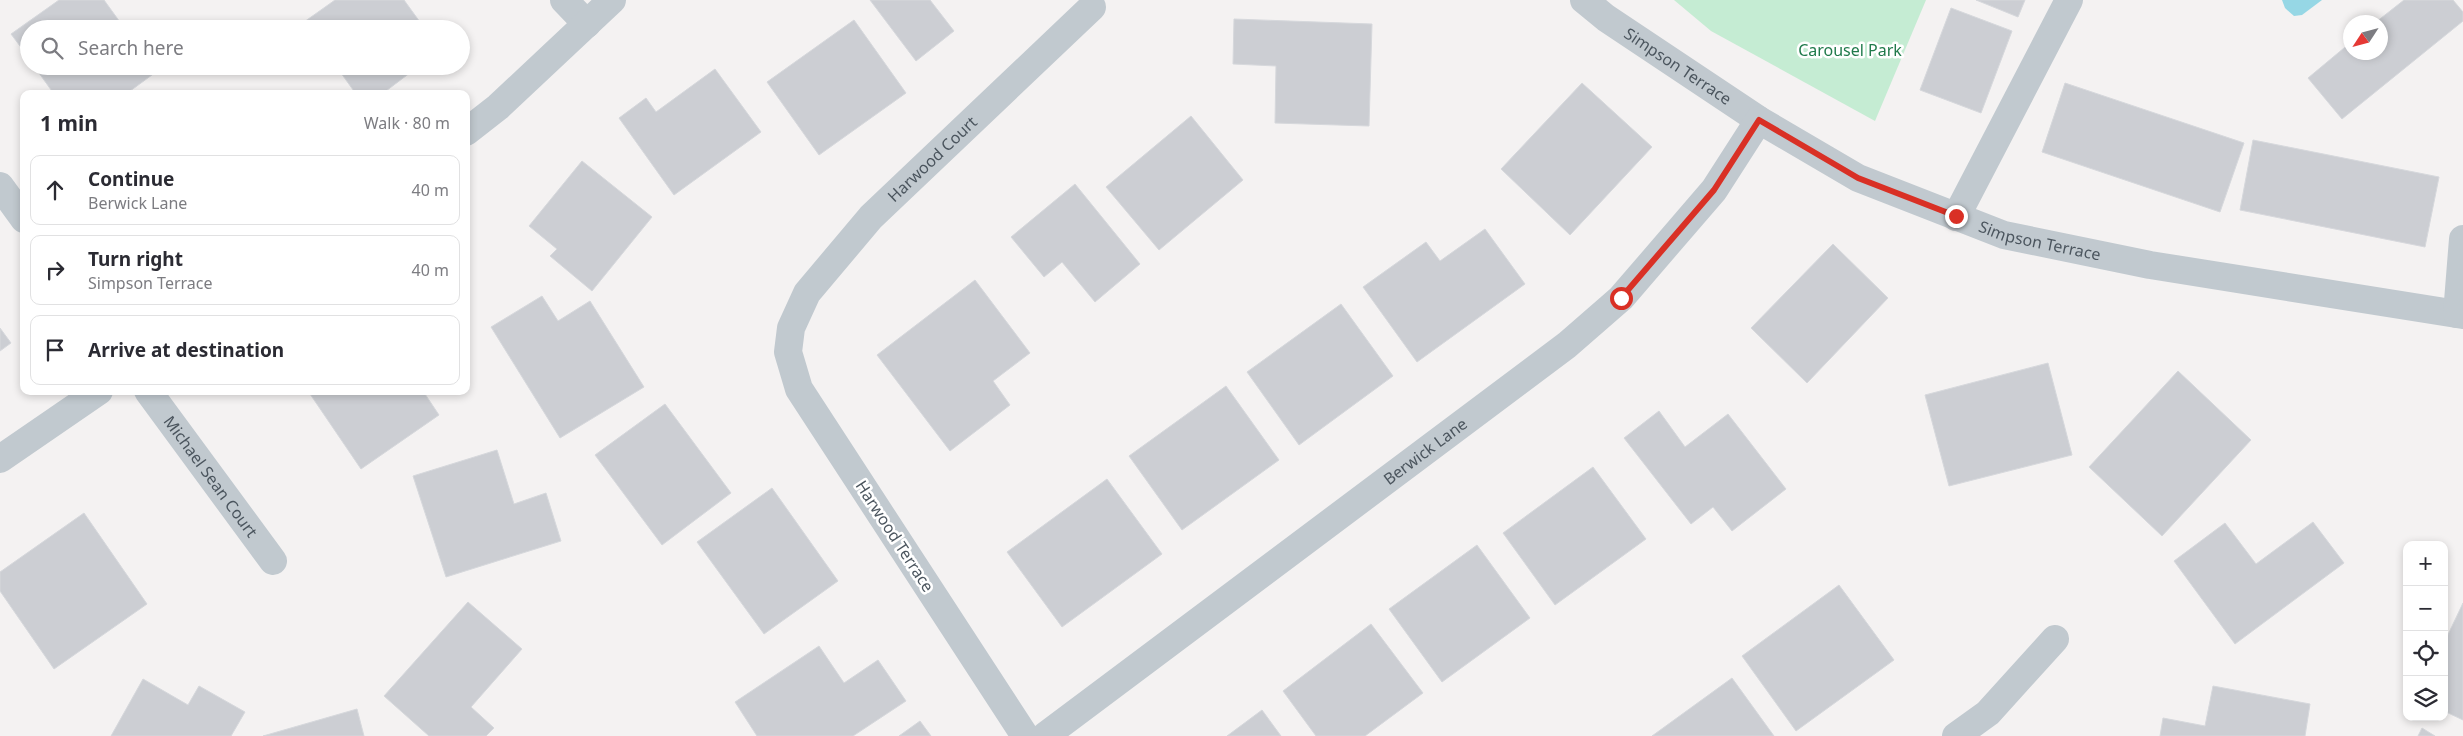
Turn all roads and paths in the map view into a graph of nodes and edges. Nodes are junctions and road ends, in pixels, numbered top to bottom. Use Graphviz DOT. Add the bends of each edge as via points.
graph roads {
  1 [pos="564,0"];
  2 [pos="612,0"];
  3 [pos="1584,0"];
  4 [pos="2069,0"];
  5 [pos="1092,7"];
  6 [pos="587,24"];
  7 [pos="1759,120"];
  8 [pos="470,129"];
  9 [pos="0,186"];
  10 [pos="20,214"];
  11 [pos="1956,216"];
  12 [pos="2463,239"];
  13 [pos="2460,314"];
  14 [pos="791,328"];
  15 [pos="93,395"];
  16 [pos="151,395"];
  17 [pos="0,459"];
  18 [pos="272,562"];
  19 [pos="2056,639"];
  20 [pos="1025,736"];
  21 [pos="1045,736"];
  22 [pos="1956,736"];
  1 -- 6 [label="street"];
  2 -- 6 [label="street"];
  3 -- 7 [label="street, Simpson Terrace"];
  4 -- 11 [label="street"];
  5 -- 14 [label="street, Harwood Court" via="871,217 807,293"];
  6 -- 8 [label="street"];
  7 -- 11 [label="street, Simpson Terrace" via="1858,178"];
  7 -- 21 [label="street, Berwick Lane" via="1714,190 1621,298 1567,346"];
  9 -- 10 [label="street"];
  11 -- 13 [label="street, Simpson Terrace" via="2004,235 2150,265"];
  12 -- 13 [label="street"];
  14 -- 20 [label="street, Harwood Terrace" via="788,352 799,389"];
  15 -- 17 [label="street"];
  16 -- 18 [label="street, Michael Sean Court"];
  19 -- 22 [label="street" via="1988,713"];
}
